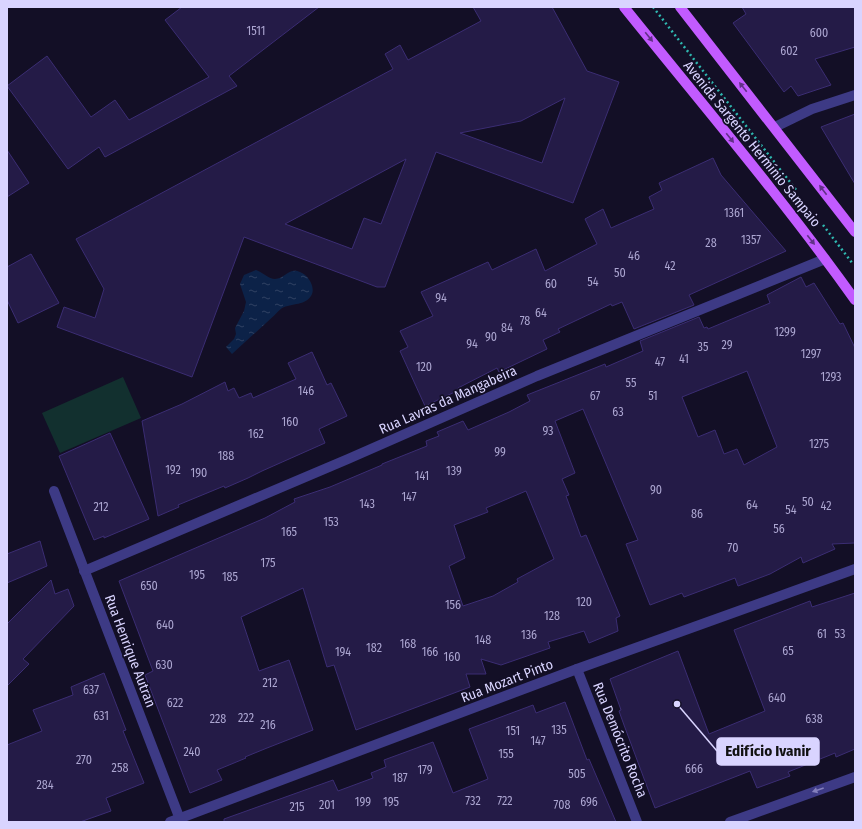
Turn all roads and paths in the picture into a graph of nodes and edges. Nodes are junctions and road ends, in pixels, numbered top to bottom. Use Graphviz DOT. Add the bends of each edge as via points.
graph roads {
  1 [pos="624,7"];
  2 [pos="653,7"];
  3 [pos="680,7"];
  4 [pos="855,95"];
  5 [pos="775,127"];
  6 [pos="798,192"];
  7 [pos="822,223"];
  8 [pos="855,232"];
  9 [pos="825,259"];
  10 [pos="855,268"];
  11 [pos="855,300"];
  12 [pos="54,491"];
  13 [pos="855,569"];
  14 [pos="84,571"];
  15 [pos="577,669"];
  16 [pos="855,777"];
  17 [pos="177,821"];
  18 [pos="637,822"];
  19 [pos="730,822"];
  1 -- 9 [label="main road, Avenida Sargento Hermínio Sampaio, one-way"];
  2 -- 6 [label="path, Avenida Sargento Hermínio Sampaio"];
  5 -- 3 [label="main road, Avenida Sargento Hermínio Sampaio, one-way"];
  4 -- 5 [label="street" via="812,109"];
  8 -- 5 [label="main road, Avenida Sargento Hermínio Sampaio, one-way"];
  7 -- 10 [label="path, Avenida Sargento Hermínio Sampaio"];
  9 -- 11 [label="main road, Avenida Sargento Hermínio Sampaio"];
  9 -- 14 [label="street, Rua Lavras da Mangabeira" via="537,376"];
  12 -- 14 [label="street, Rua Henrique Autran"];
  13 -- 15 [label="street, Rua Mozart Pinto"];
  14 -- 17 [label="street, Rua Henrique Autran"];
  15 -- 17 [label="street, Rua Mozart Pinto"];
  15 -- 18 [label="street, Rua Demócrito Rocha"];
  16 -- 19 [label="street, one-way"];
}
